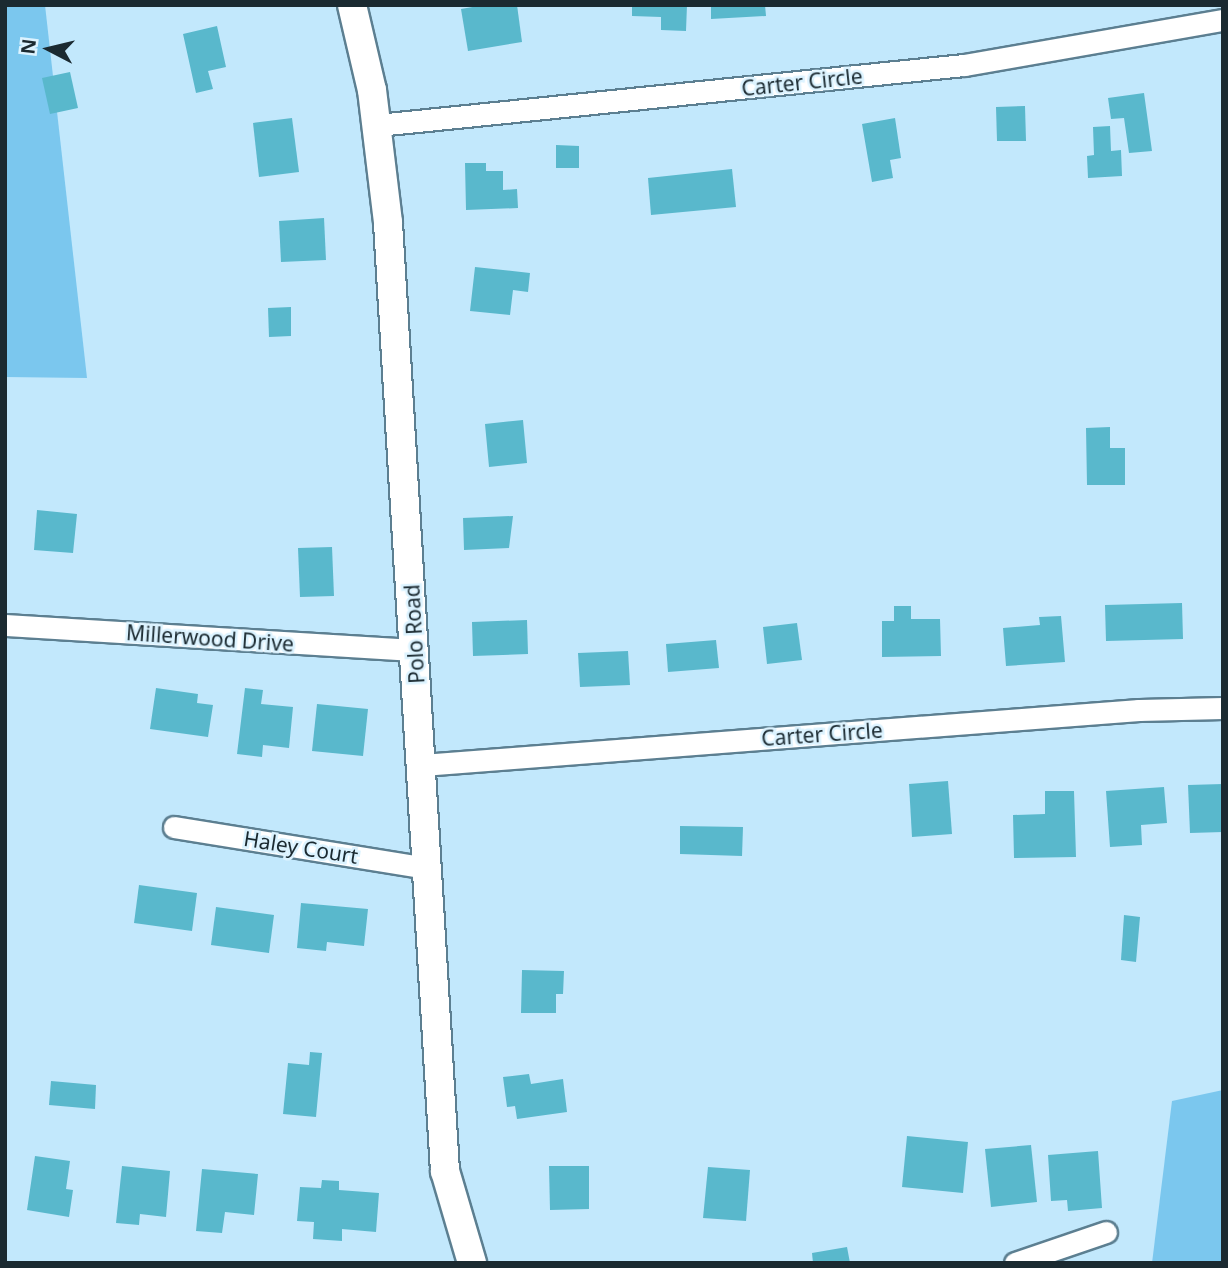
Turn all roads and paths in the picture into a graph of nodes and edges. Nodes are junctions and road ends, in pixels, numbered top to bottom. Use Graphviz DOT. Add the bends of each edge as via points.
graph roads {
  1 [pos="352,5"];
  2 [pos="1223,20"];
  3 [pos="378,125"];
  4 [pos="5,625"];
  5 [pos="415,650"];
  6 [pos="1223,708"];
  7 [pos="422,765"];
  8 [pos="174,827"];
  9 [pos="428,868"];
  10 [pos="1106,1233"];
  11 [pos="472,1263"];
  12 [pos="1015,1263"];
  1 -- 3 [label="main road, Polo Road"];
  2 -- 3 [label="street, Carter Circle" via="964,65"];
  3 -- 5 [label="main road, Polo Road"];
  4 -- 5 [label="street, Millerwood Drive"];
  5 -- 7 [label="main road, Polo Road"];
  6 -- 7 [label="street, Carter Circle" via="1139,710"];
  7 -- 9 [label="main road, Polo Road"];
  8 -- 9 [label="street, Haley Court"];
  9 -- 11 [label="main road, Polo Road" via="446,1171"];
  10 -- 12 [label="street"];
}
